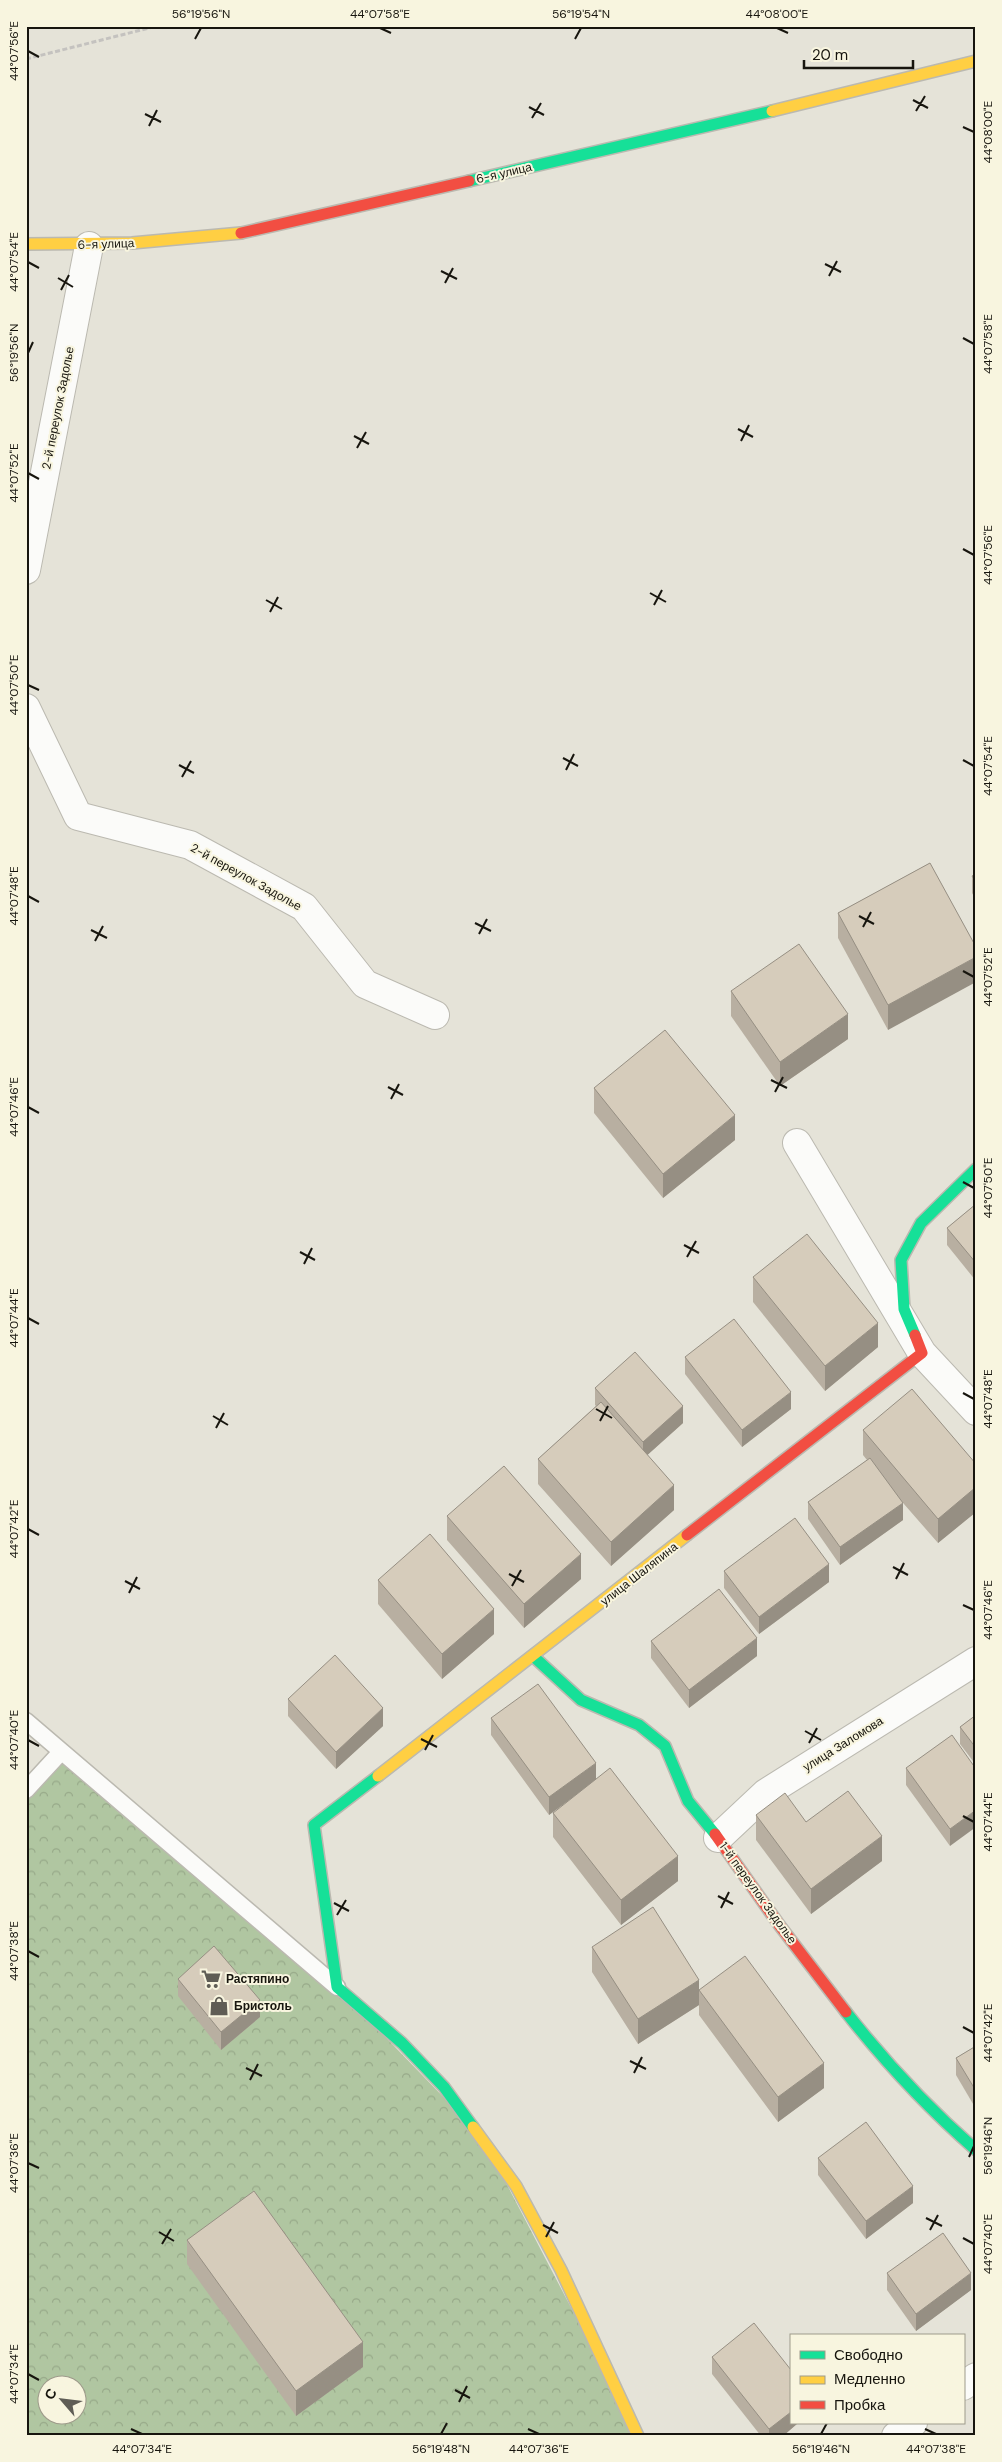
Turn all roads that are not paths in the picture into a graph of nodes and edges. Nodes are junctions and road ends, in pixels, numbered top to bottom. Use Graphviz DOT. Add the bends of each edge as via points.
graph roads {
  1 [pos="976,61"];
  2 [pos="26,244"];
  3 [pos="89,246"];
  4 [pos="26,570"];
  5 [pos="26,708"];
  6 [pos="436,1015"];
  7 [pos="797,1143"];
  8 [pos="976,1169"];
  9 [pos="922,1353"];
  10 [pos="976,1411"];
  11 [pos="533,1656"];
  12 [pos="976,1661"];
  13 [pos="26,1721"];
  14 [pos="61,1752"];
  15 [pos="26,1790"];
  16 [pos="718,1838"];
  17 [pos="337,1987"];
  18 [pos="976,2150"];
  19 [pos="976,2377"];
  20 [pos="964,2385"];
  21 [pos="912,2424"];
  22 [pos="638,2436"];
  23 [pos="896,2436"];
  1 -- 3 [label="street, 6-я улица" via="736,120 238,234"];
  2 -- 3 [label="street, 6-я улица"];
  3 -- 4 [label="street, 2-й переулок Задолье"];
  5 -- 6 [label="street, 2-й переулок Задолье" via="78,816 190,844 304,907 365,984"];
  7 -- 9 [label="street"];
  8 -- 9 [label="street" via="921,1223 901,1260 904,1309"];
  9 -- 10 [label="street"];
  9 -- 11 [label="street, улица Шаляпина"];
  11 -- 16 [label="street, 1-й переулок Задолье" via="581,1700 639,1725 665,1746 688,1801"];
  11 -- 17 [label="street, улица Шаляпина" via="314,1825"];
  12 -- 16 [label="street, улица Заломова" via="766,1793"];
  13 -- 14 [label="lane"];
  14 -- 15 [label="lane"];
  14 -- 17 [label="lane"];
  16 -- 18 [label="street, 1-й переулок Задолье" via="780,1926 871,2044 943,2121"];
  17 -- 22 [label="street" via="402,2043 444,2087 516,2186 562,2270"];
  19 -- 20 [label="street"];
  21 -- 23 [label="street"];
}
